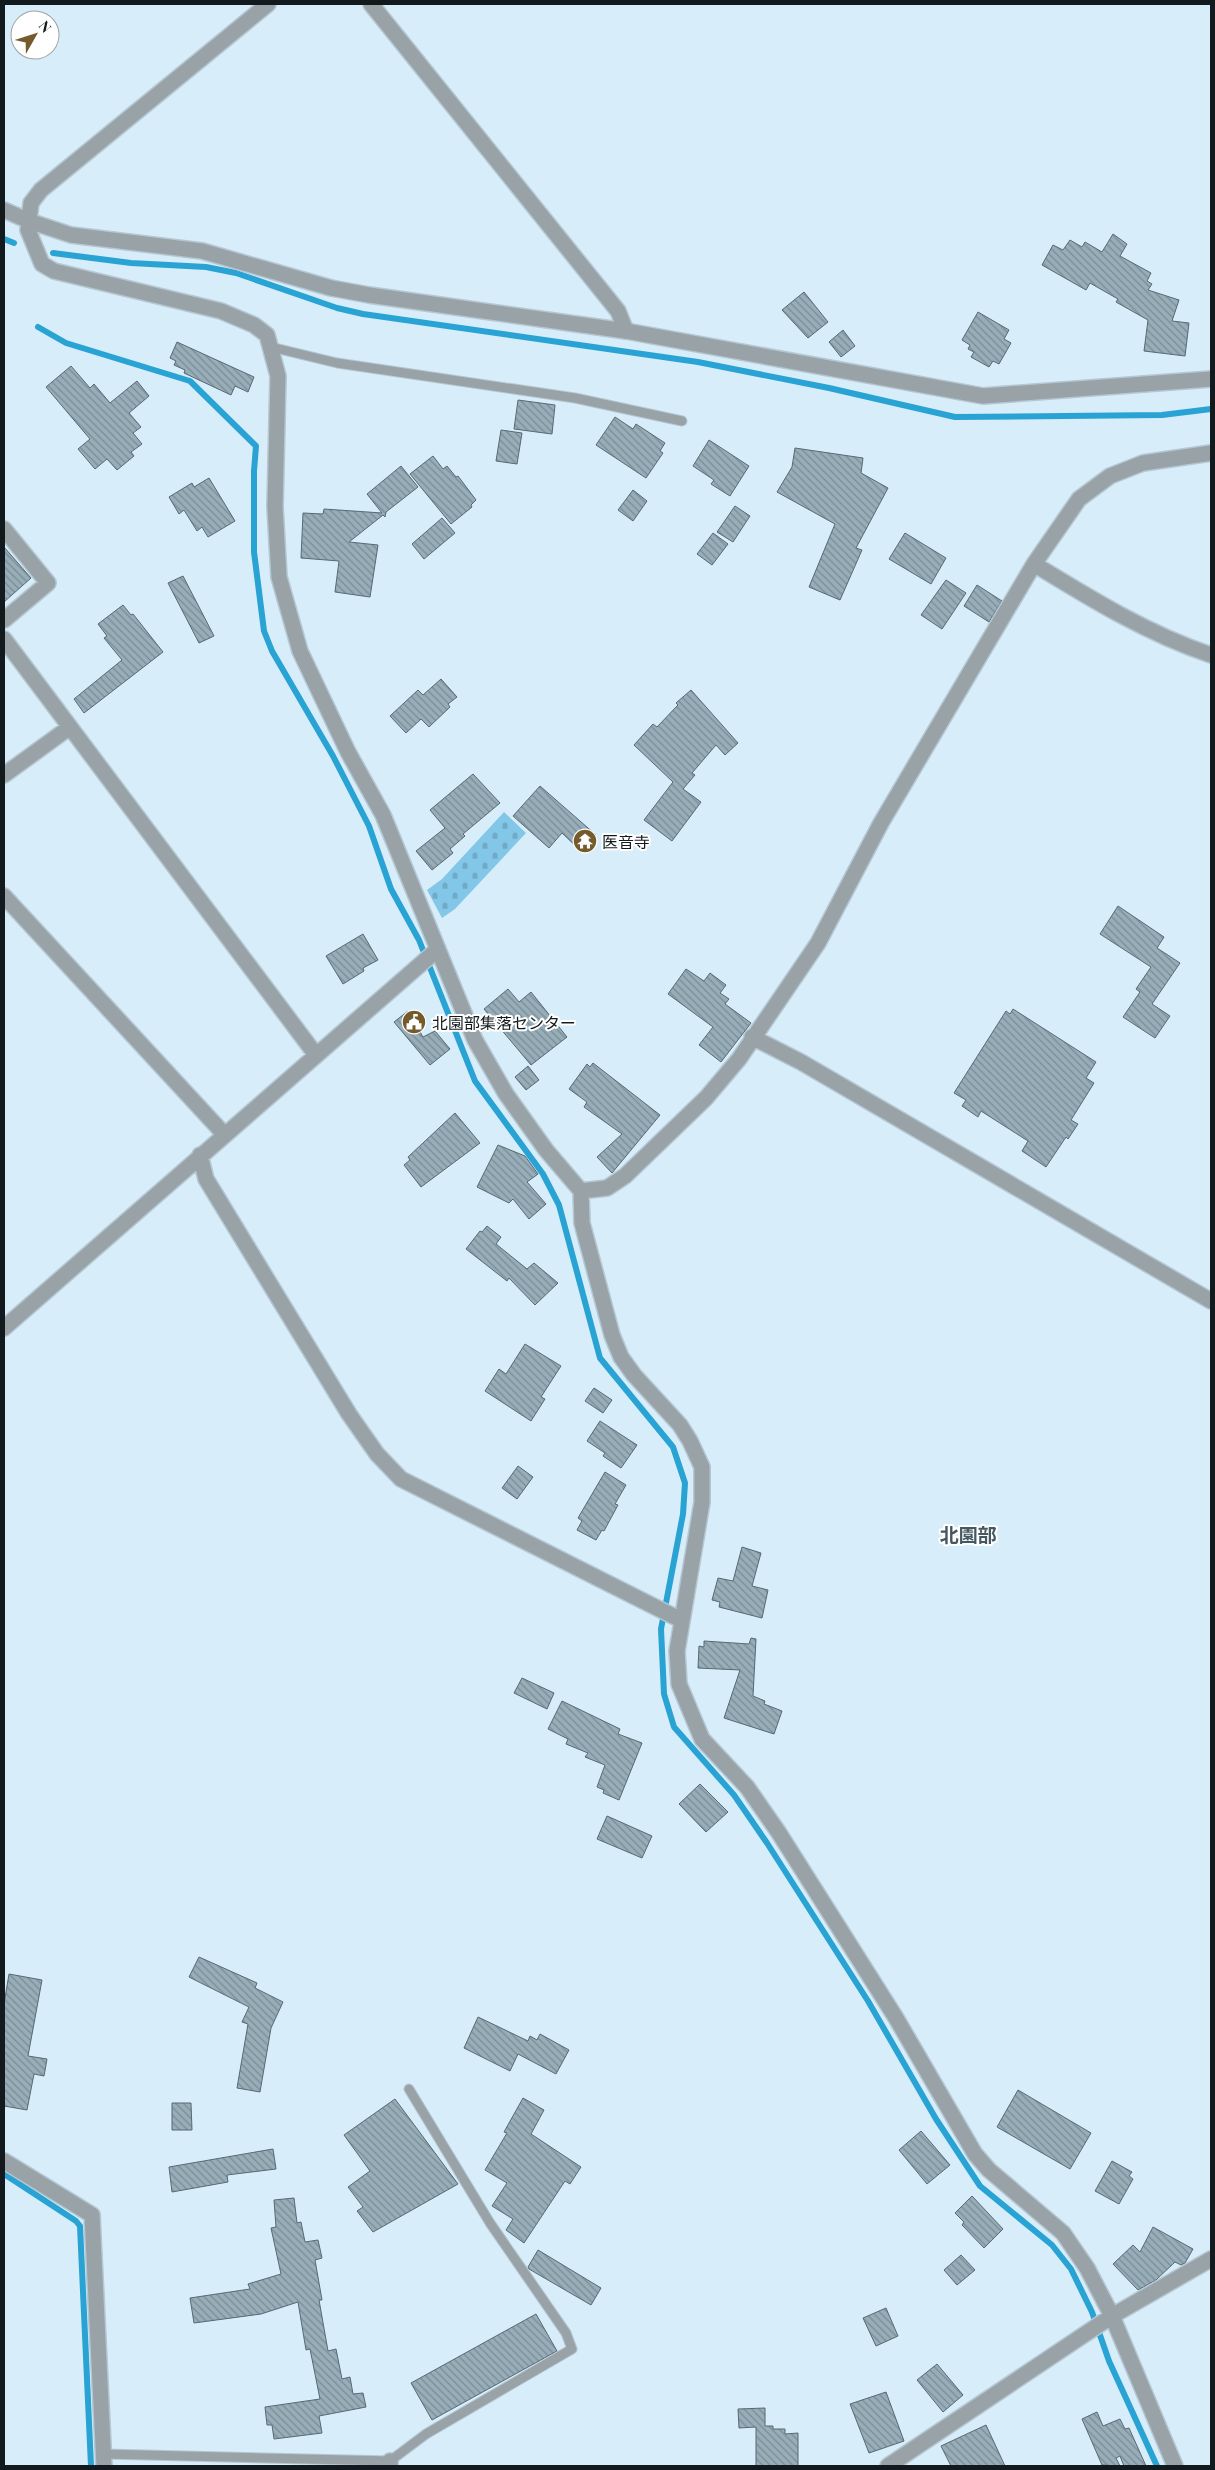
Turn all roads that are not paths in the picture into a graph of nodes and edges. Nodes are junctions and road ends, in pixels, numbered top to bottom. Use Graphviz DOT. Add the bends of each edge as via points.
graph roads {
  1 [pos="268,4"];
  2 [pos="371,4"];
  3 [pos="4,210"];
  4 [pos="29,221"];
  5 [pos="626,331"];
  6 [pos="271,347"];
  7 [pos="1211,379"];
  8 [pos="682,421"];
  9 [pos="1211,453"];
  10 [pos="4,529"];
  11 [pos="1034,564"];
  12 [pos="4,620"];
  13 [pos="4,639"];
  14 [pos="1211,655"];
  15 [pos="70,727"];
  16 [pos="4,774"];
  17 [pos="4,896"];
  18 [pos="438,949"];
  19 [pos="752,1037"];
  20 [pos="316,1055"];
  21 [pos="224,1134"];
  22 [pos="200,1155"];
  23 [pos="581,1190"];
  24 [pos="1211,1300"];
  25 [pos="4,1328"];
  26 [pos="681,1620"];
  27 [pos="409,2088"];
  28 [pos="4,2161"];
  29 [pos="1211,2259"];
  30 [pos="1112,2316"];
  31 [pos="104,2460"];
  32 [pos="390,2464"];
  33 [pos="888,2466"];
  34 [pos="1175,2466"];
  1 -- 4 [label="street" via="41,190 31,203"];
  2 -- 5 [label="street" via="618,311"];
  3 -- 4 [label="street"];
  4 -- 5 [label="street" via="95,239 202,250 331,288"];
  4 -- 6 [label="street" via="31,240 42,264 54,271 222,311 254,325 267,335"];
  5 -- 7 [label="street" via="984,396"];
  6 -- 8 [label="lane" via="337,363 575,398"];
  6 -- 18 [label="street" via="278,376 275,507 278,578 300,650 348,752 383,815"];
  9 -- 11 [label="street" via="1143,464 1110,476 1079,499"];
  10 -- 12 [label="street" via="48,583"];
  11 -- 14 [label="street" via="1110,611"];
  11 -- 19 [label="street" via="880,823 818,943"];
  13 -- 15 [label="street"];
  15 -- 16 [label="street"];
  15 -- 20 [label="street"];
  17 -- 21 [label="street"];
  18 -- 20 [label="street"];
  18 -- 23 [label="street" via="475,1040 506,1094 546,1150"];
  19 -- 23 [label="street" via="706,1098 625,1176 607,1188"];
  19 -- 24 [label="street" via="801,1062"];
  20 -- 21 [label="street"];
  21 -- 22 [label="street"];
  22 -- 25 [label="street"];
  22 -- 26 [label="street" via="206,1179 350,1414 377,1454 400,1479"];
  23 -- 26 [label="street" via="582,1223 621,1357 680,1425 702,1467 702,1502"];
  26 -- 30 [label="street" via="677,1651 679,1684 702,1739 747,1787 779,1833 896,2018 974,2154 1063,2233"];
  27 -- 32 [label="lane" via="490,2223 566,2334 572,2348 426,2434"];
  28 -- 31 [label="street" via="92,2215"];
  29 -- 30 [label="street"];
  30 -- 33 [label="street"];
  30 -- 34 [label="street"];
  31 -- 32 [label="lane"];
}
